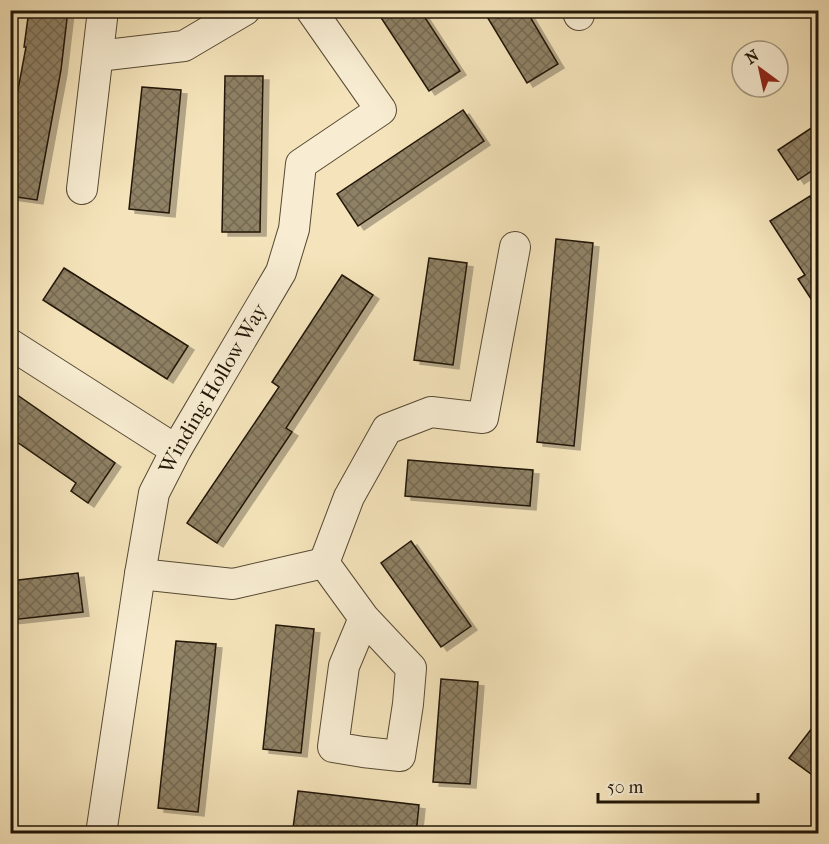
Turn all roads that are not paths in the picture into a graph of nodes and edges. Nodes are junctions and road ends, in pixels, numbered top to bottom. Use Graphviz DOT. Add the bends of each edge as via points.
graph roads {
  1 [pos="103,10"];
  2 [pos="245,10"];
  3 [pos="311,10"];
  4 [pos="98,56"];
  5 [pos="82,189"];
  6 [pos="515,247"];
  7 [pos="10,344"];
  8 [pos="176,450"];
  9 [pos="324,562"];
  10 [pos="140,574"];
  11 [pos="364,618"];
  12 [pos="101,834"];
  1 -- 4 [label="street"];
  2 -- 4 [label="street" via="184,46"];
  3 -- 8 [label="street, Winding Hollow Way" via="381,110 301,165 294,229 281,272"];
  4 -- 5 [label="street"];
  6 -- 9 [label="street" via="483,418 431,412 387,429 349,497"];
  7 -- 8 [label="street"];
  8 -- 10 [label="street, Winding Hollow Way" via="154,493"];
  9 -- 10 [label="street" via="233,584"];
  9 -- 11 [label="street"];
  10 -- 12 [label="street, Winding Hollow Way"];
}
